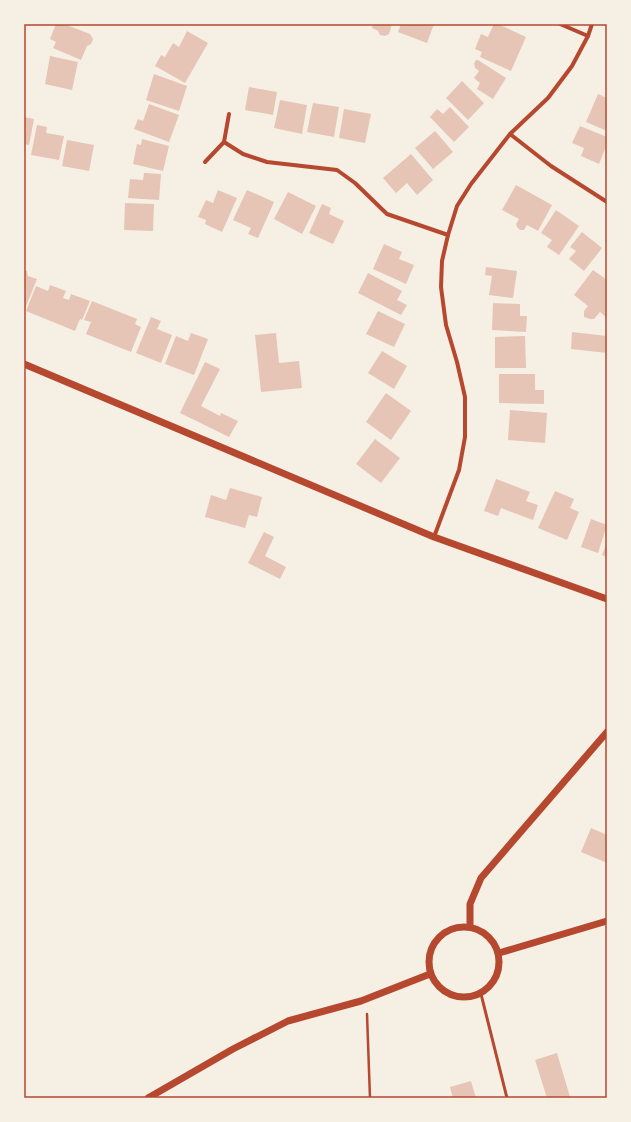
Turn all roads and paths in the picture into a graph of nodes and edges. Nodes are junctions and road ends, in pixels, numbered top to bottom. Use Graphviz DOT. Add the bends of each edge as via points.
graph roads {
  1 [pos="560,24"];
  2 [pos="592,24"];
  3 [pos="588,36"];
  4 [pos="229,114"];
  5 [pos="510,134"];
  6 [pos="224,142"];
  7 [pos="205,162"];
  8 [pos="607,202"];
  9 [pos="448,235"];
  10 [pos="24,364"];
  11 [pos="434,537"];
  12 [pos="607,599"];
  13 [pos="607,732"];
  14 [pos="607,921"];
  15 [pos="470,927"];
  16 [pos="499,953"];
  17 [pos="430,974"];
  18 [pos="481,994"];
  19 [pos="361,1001"];
  20 [pos="148,1098"];
  21 [pos="370,1098"];
  22 [pos="507,1098"];
  1 -- 3 [label="street"];
  2 -- 3 [label="street"];
  3 -- 5 [label="street" via="572,66 548,98"];
  4 -- 6 [label="street"];
  5 -- 8 [label="street" via="551,166"];
  5 -- 9 [label="street" via="457,206"];
  6 -- 7 [label="street"];
  6 -- 9 [label="street" via="243,154 267,162 336,170 355,183 387,214"];
  9 -- 11 [label="street" via="442,261 441,287 446,325 465,397 465,437 459,470"];
  10 -- 11 [label="street"];
  11 -- 12 [label="street"];
  13 -- 15 [label="street" via="481,878 470,904"];
  14 -- 16 [label="street"];
  15 -- 16 [label="street" via="487,935"];
  15 -- 17 [label="street" via="448,930 438,938 429,957"];
  16 -- 18 [label="street" via="497,976 491,986"];
  17 -- 18 [label="street" via="446,994 459,998"];
  17 -- 19 [label="street"];
  18 -- 22 [label="lane"];
  19 -- 20 [label="street" via="288,1021"];
  19 -- 21 [label="path" via="367,1014"];
}
